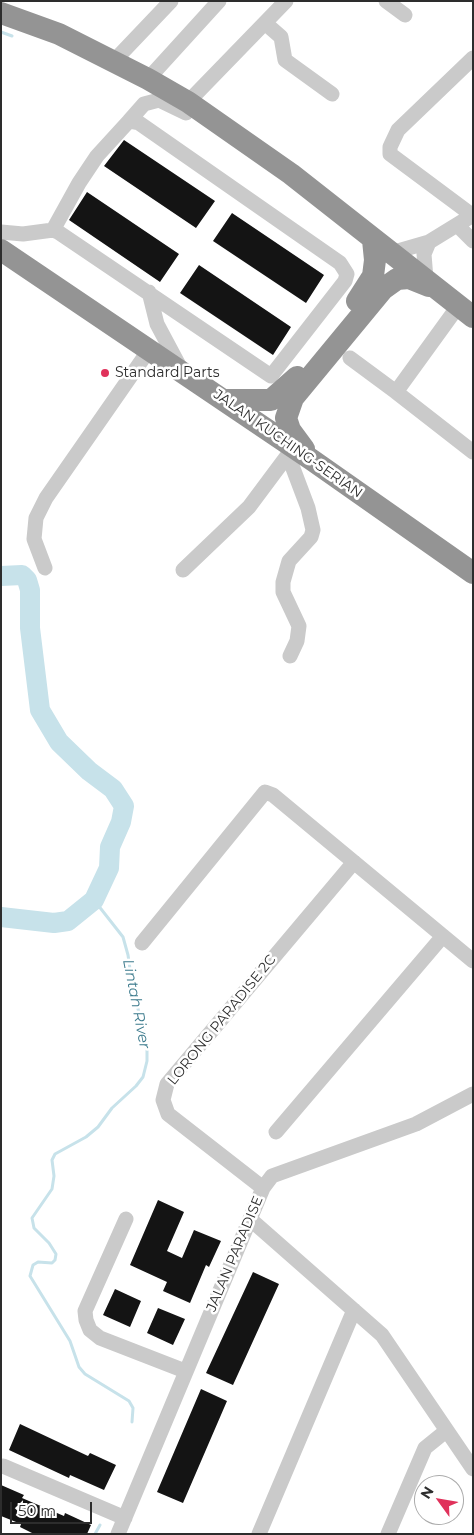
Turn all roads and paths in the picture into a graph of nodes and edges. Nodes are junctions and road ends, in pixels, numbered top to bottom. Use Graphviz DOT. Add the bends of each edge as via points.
graph roads {
  1 [pos="171,1"];
  2 [pos="219,1"];
  3 [pos="286,1"];
  4 [pos="386,1"];
  5 [pos="1,13"];
  6 [pos="405,15"];
  7 [pos="265,23"];
  8 [pos="473,58"];
  9 [pos="114,62"];
  10 [pos="148,79"];
  11 [pos="332,94"];
  12 [pos="188,102"];
  13 [pos="129,121"];
  14 [pos="472,215"];
  15 [pos="344,217"];
  16 [pos="457,225"];
  17 [pos="54,230"];
  18 [pos="1,232"];
  19 [pos="373,240"];
  20 [pos="473,241"];
  21 [pos="428,242"];
  22 [pos="1,250"];
  23 [pos="391,253"];
  24 [pos="433,285"];
  25 [pos="149,292"];
  26 [pos="466,311"];
  27 [pos="149,350"];
  28 [pos="350,358"];
  29 [pos="183,373"];
  30 [pos="279,382"];
  31 [pos="396,392"];
  32 [pos="225,400"];
  33 [pos="291,451"];
  34 [pos="473,452"];
  35 [pos="312,460"];
  36 [pos="45,568"];
  37 [pos="184,570"];
  38 [pos="473,573"];
  39 [pos="290,656"];
  40 [pos="354,862"];
  41 [pos="443,936"];
  42 [pos="142,943"];
  43 [pos="473,961"];
  44 [pos="473,1094"];
  45 [pos="276,1132"];
  46 [pos="263,1188"];
  47 [pos="126,1219"];
  48 [pos="250,1219"];
  49 [pos="354,1310"];
  50 [pos="185,1371"];
  51 [pos="446,1431"];
  52 [pos="2,1466"];
  53 [pos="473,1469"];
  54 [pos="125,1518"];
  55 [pos="118,1534"];
  56 [pos="259,1534"];
  57 [pos="388,1534"];
  1 -- 9 [label="street"];
  2 -- 10 [label="street"];
  3 -- 7 [label="street"];
  4 -- 6 [label="street"];
  5 -- 9 [label="highway" via="58,34"];
  7 -- 11 [label="street" via="281,38 285,60"];
  7 -- 12 [label="street"];
  8 -- 14 [label="street" via="398,130 391,141 390,154"];
  9 -- 10 [label="highway"];
  10 -- 12 [label="highway"];
  12 -- 15 [label="highway" via="250,144"];
  13 -- 15 [label="street" via="144,104 159,100 177,107"];
  13 -- 17 [label="street" via="114,135 79,183"];
  13 -- 30 [label="street" via="139,123 346,270 345,281"];
  14 -- 16 [label="street"];
  15 -- 19 [label="highway"];
  16 -- 20 [label="street"];
  16 -- 21 [label="street"];
  17 -- 18 [label="street" via="23,234"];
  17 -- 25 [label="street"];
  19 -- 23 [label="highway"];
  19 -- 30 [label="highway" via="373,276 361,296"];
  21 -- 23 [label="street"];
  21 -- 24 [label="street" via="424,254"];
  22 -- 27 [label="highway, JALAN KUCHING-SERIAN"];
  23 -- 24 [label="highway"];
  24 -- 26 [label="highway"];
  24 -- 35 [label="highway" via="409,278 397,279 383,289 293,398 286,418 290,430"];
  25 -- 29 [label="street" via="157,324"];
  25 -- 30 [label="street"];
  26 -- 31 [label="street"];
  27 -- 29 [label="highway, JALAN KUCHING-SERIAN"];
  27 -- 36 [label="street" via="46,498 36,518 34,539"];
  28 -- 31 [label="street"];
  29 -- 32 [label="highway, JALAN KUCHING-SERIAN"];
  30 -- 32 [label="highway" via="271,400"];
  31 -- 34 [label="street"];
  32 -- 33 [label="highway, JALAN KUCHING-SERIAN"];
  33 -- 35 [label="highway, JALAN KUCHING-SERIAN"];
  33 -- 37 [label="street" via="249,506"];
  33 -- 39 [label="street" via="313,530 311,537 289,561 283,582 285,598 299,626"];
  35 -- 38 [label="highway, JALAN KUCHING-SERIAN"];
  40 -- 41 [label="street"];
  40 -- 42 [label="street" via="273,795 265,792"];
  40 -- 46 [label="street, LORONG PARADISE 2C" via="167,1084 163,1100 168,1114"];
  41 -- 43 [label="street"];
  41 -- 45 [label="street"];
  44 -- 46 [label="street, JALAN PARADISE" via="416,1124 272,1176"];
  46 -- 48 [label="street, JALAN PARADISE"];
  47 -- 50 [label="street" via="84,1311 86,1320 90,1330 100,1338"];
  48 -- 49 [label="street"];
  48 -- 50 [label="street, JALAN PARADISE"];
  49 -- 51 [label="street" via="390,1345"];
  49 -- 56 [label="street"];
  50 -- 54 [label="street, JALAN PARADISE"];
  51 -- 53 [label="street"];
  51 -- 57 [label="street" via="425,1448"];
  52 -- 54 [label="street"];
  54 -- 55 [label="street, JALAN PARADISE"];
}
